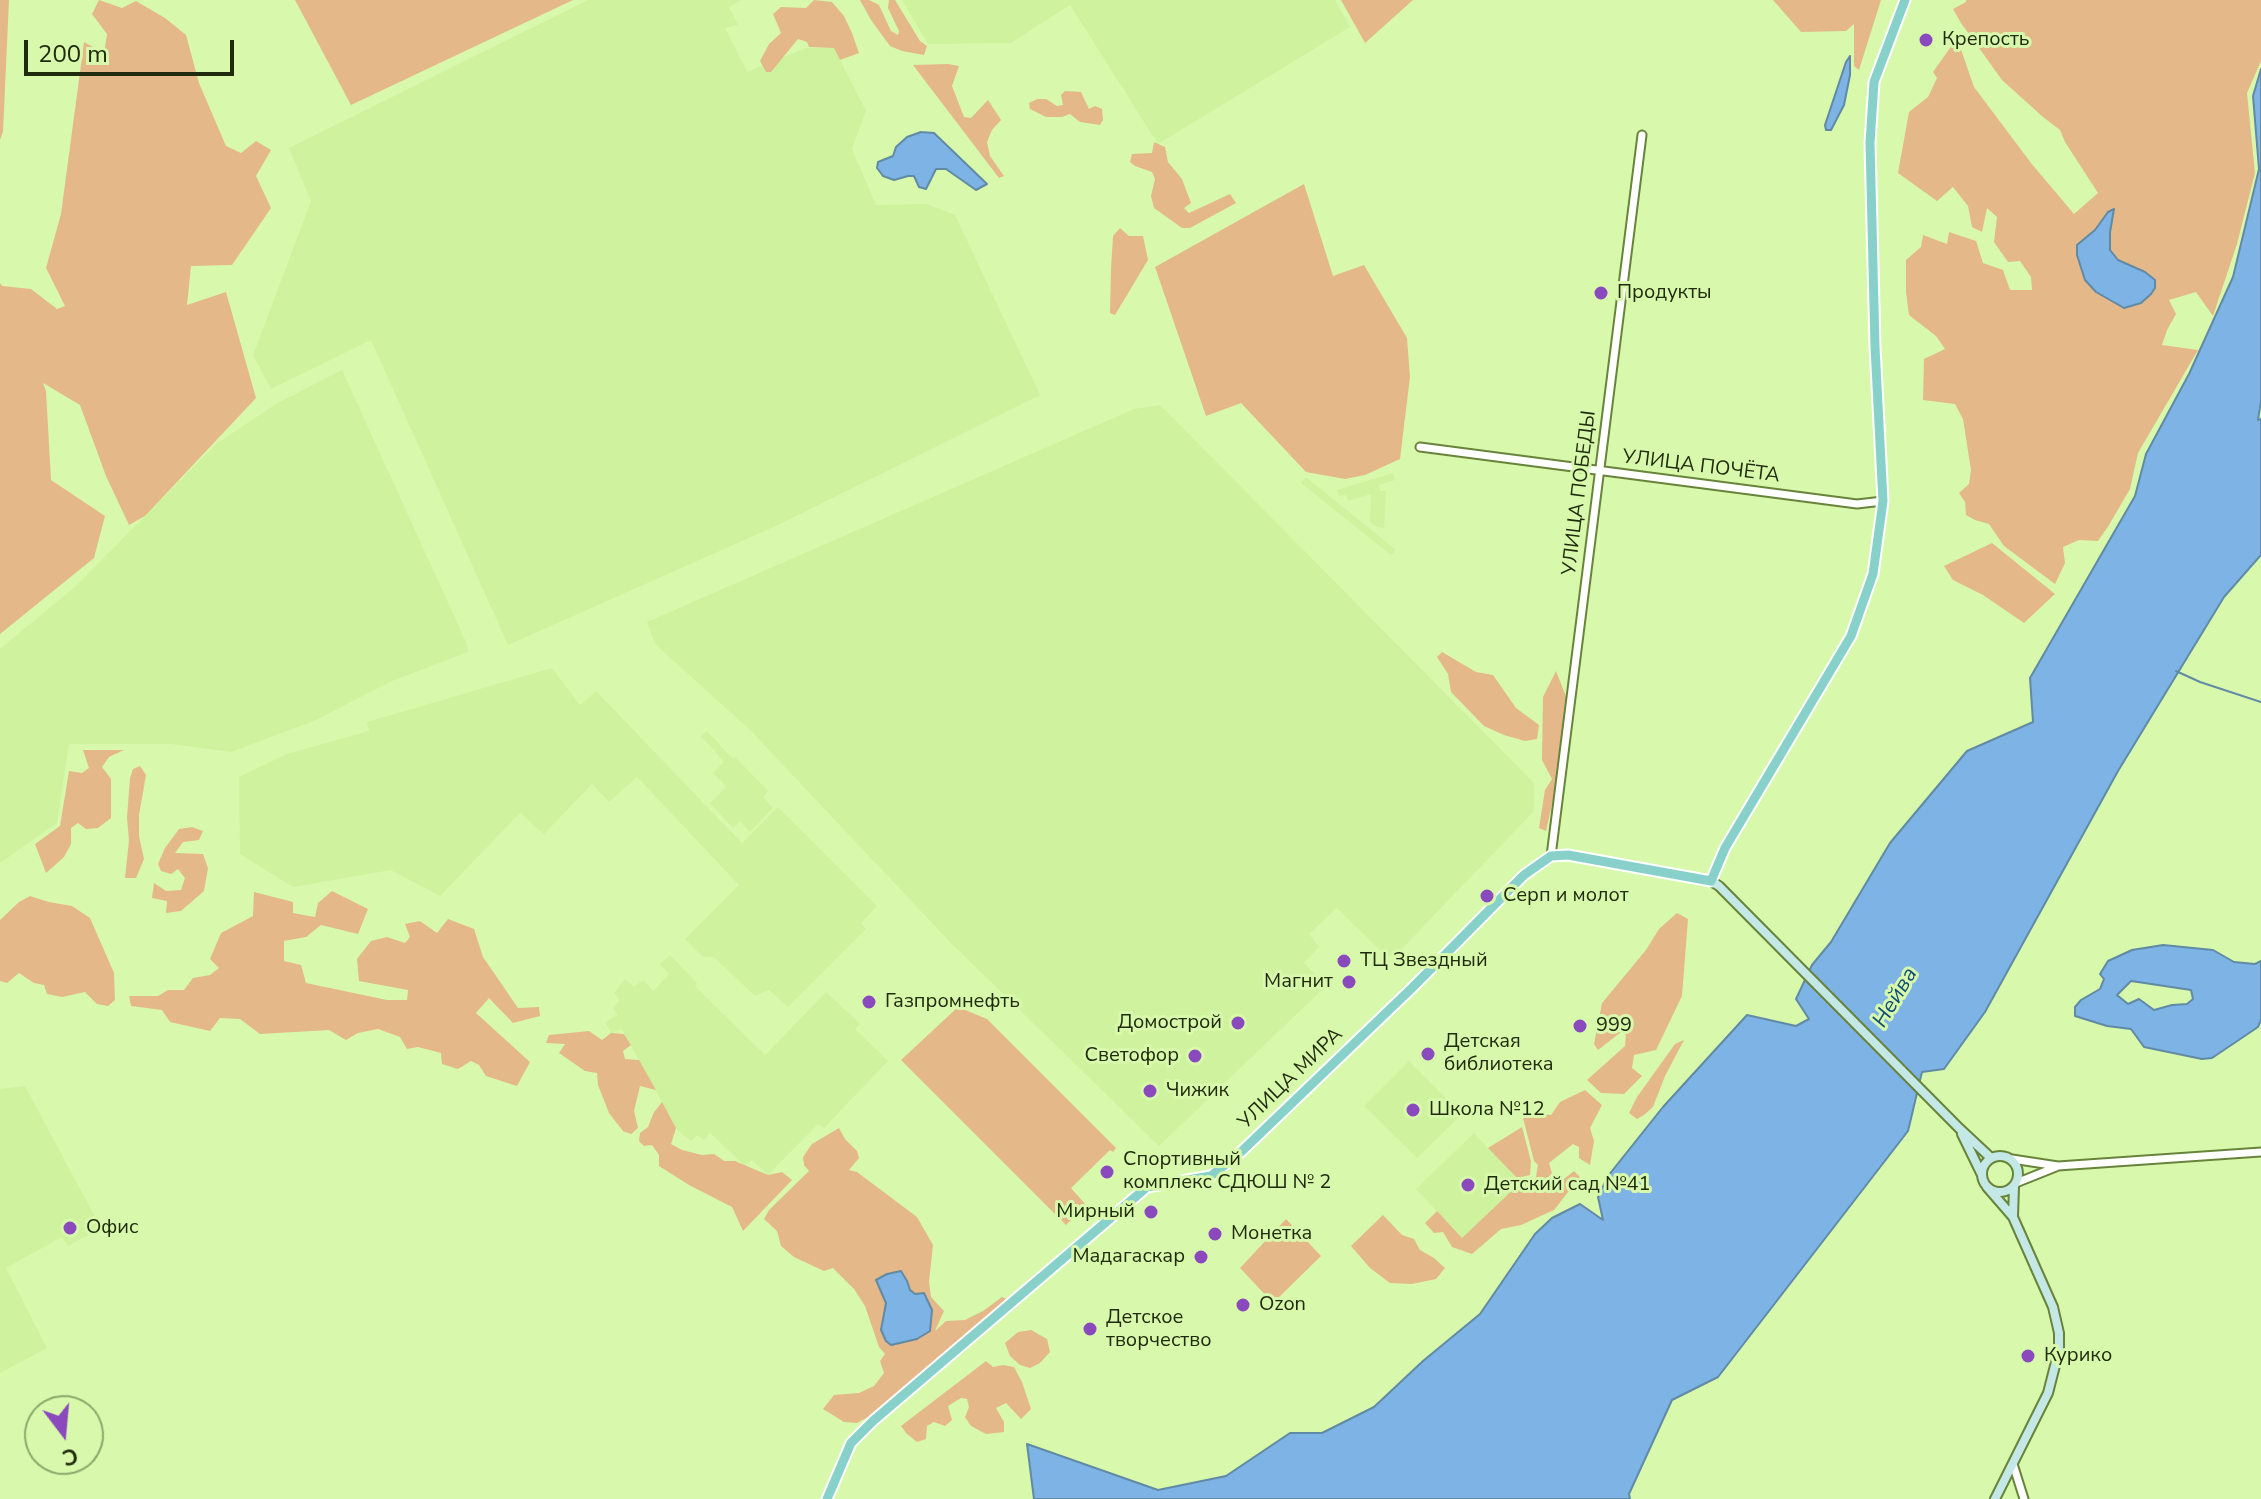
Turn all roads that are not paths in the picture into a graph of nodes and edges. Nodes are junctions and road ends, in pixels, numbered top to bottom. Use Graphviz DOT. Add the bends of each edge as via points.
graph roads {
  1 [pos="1905,0"];
  2 [pos="1642,135"];
  3 [pos="1420,447"];
  4 [pos="1599,470"];
  5 [pos="1883,501"];
  6 [pos="1551,856"];
  7 [pos="1711,881"];
  8 [pos="1960,1129"];
  9 [pos="2261,1152"];
  10 [pos="1991,1158"];
  11 [pos="2012,1159"];
  12 [pos="2058,1166"];
  13 [pos="1982,1176"];
  14 [pos="2015,1185"];
  15 [pos="1987,1187"];
  16 [pos="2013,1217"];
  17 [pos="2013,1464"];
  18 [pos="827,1499"];
  19 [pos="1995,1499"];
  20 [pos="2024,1499"];
  1 -- 5 [label="main road" via="1874,82 1870,143"];
  2 -- 4 [label="street, УЛИЦА ПОБЕДЫ"];
  3 -- 4 [label="street, УЛИЦА ПОЧЁТА"];
  4 -- 5 [label="street, УЛИЦА ПОЧЁТА" via="1857,504"];
  4 -- 6 [label="street, УЛИЦА ПОБЕДЫ"];
  5 -- 7 [label="main road" via="1873,574 1851,636 1725,848"];
  6 -- 7 [label="main road"];
  6 -- 18 [label="main road, УЛИЦА МИРА" via="1524,875 1242,1151 1211,1176 1147,1187 897,1400 851,1443"];
  7 -- 8 [label="main road"];
  8 -- 10 [label="main road"];
  8 -- 13 [label="main road"];
  9 -- 12 [label="street"];
  10 -- 11 [label="main road"];
  10 -- 13 [label="main road"];
  11 -- 12 [label="street"];
  11 -- 14 [label="main road" via="2019,1172"];
  12 -- 14 [label="street"];
  13 -- 15 [label="main road"];
  14 -- 15 [label="main road" via="1999,1192"];
  14 -- 16 [label="main road"];
  15 -- 16 [label="main road"];
  16 -- 17 [label="main road" via="2053,1307 2059,1350 2048,1393"];
  17 -- 19 [label="main road"];
  17 -- 20 [label="street"];
}
